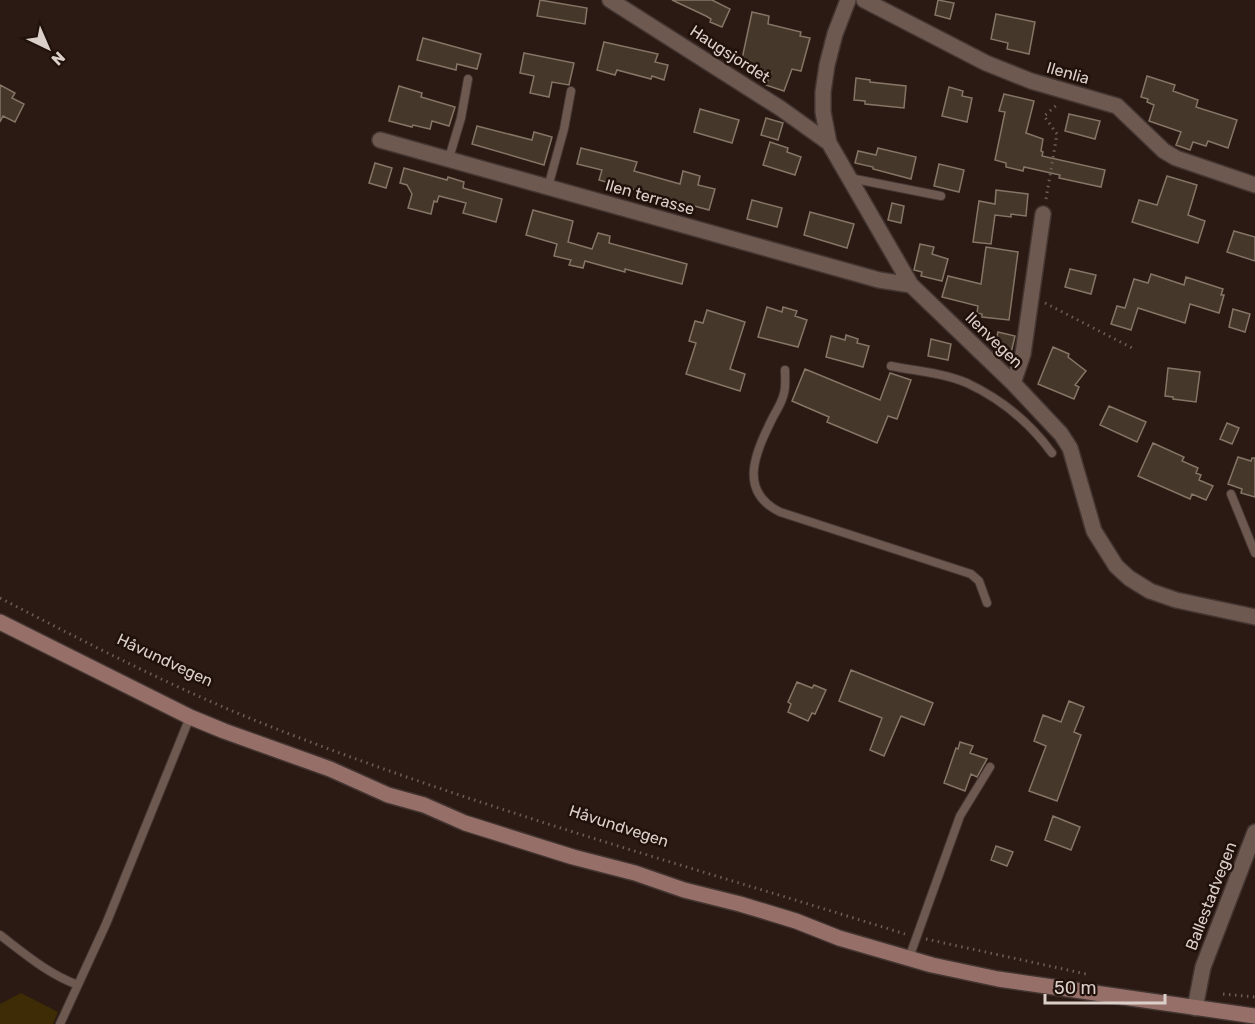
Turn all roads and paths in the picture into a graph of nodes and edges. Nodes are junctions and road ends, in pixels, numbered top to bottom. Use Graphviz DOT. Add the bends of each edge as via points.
graph roads {
  1 [pos="610,0"];
  2 [pos="848,0"];
  3 [pos="864,0"];
  4 [pos="468,79"];
  5 [pos="571,91"];
  6 [pos="1065,92"];
  7 [pos="380,140"];
  8 [pos="829,143"];
  9 [pos="449,158"];
  10 [pos="848,178"];
  11 [pos="1255,185"];
  12 [pos="548,187"];
  13 [pos="1047,194"];
  14 [pos="941,196"];
  15 [pos="1043,214"];
  16 [pos="911,285"];
  17 [pos="1031,295"];
  18 [pos="1134,350"];
  19 [pos="891,366"];
  20 [pos="785,370"];
  21 [pos="1013,383"];
  22 [pos="1052,453"];
  23 [pos="1231,494"];
  24 [pos="1255,553"];
  25 [pos="0,598"];
  26 [pos="987,603"];
  27 [pos="1255,617"];
  28 [pos="0,622"];
  29 [pos="190,717"];
  30 [pos="990,767"];
  31 [pos="1255,831"];
  32 [pos="0,935"];
  33 [pos="916,937"];
  34 [pos="909,958"];
  35 [pos="1095,976"];
  36 [pos="78,985"];
  37 [pos="1198,990"];
  38 [pos="1255,997"];
  39 [pos="1195,1008"];
  40 [pos="1255,1016"];
  41 [pos="60,1024"];
  42 [pos="1192,1024"];
  1 -- 8 [label="street, Haugsjordet"];
  2 -- 8 [label="street, Ilenvegen" via="832,44 823,92"];
  3 -- 6 [label="street, Ilenlia" via="986,63"];
  4 -- 9 [label="lane"];
  5 -- 12 [label="lane"];
  6 -- 11 [label="street, Ilenlia" via="1117,106 1176,158"];
  6 -- 13 [label="path" via="1057,106 1044,116 1057,134"];
  7 -- 9 [label="street, Ilen terrasse"];
  8 -- 10 [label="street, Ilenvegen"];
  9 -- 12 [label="street, Ilen terrasse"];
  10 -- 14 [label="lane"];
  10 -- 16 [label="street, Ilenvegen"];
  12 -- 16 [label="street, Ilen terrasse" via="879,280"];
  15 -- 17 [label="street"];
  16 -- 21 [label="street, Ilenvegen"];
  17 -- 18 [label="path"];
  17 -- 21 [label="street" via="1023,354"];
  19 -- 22 [label="lane" via="966,383 1015,414"];
  20 -- 26 [label="lane" via="784,395 754,466 755,486 764,501 780,512 971,574 979,581"];
  21 -- 27 [label="street, Ilenvegen" via="1062,434 1070,448 1094,531 1116,566 1150,591"];
  23 -- 24 [label="lane"];
  25 -- 33 [label="path, Håvundvegen" via="196,694 372,765"];
  28 -- 29 [label="main road"];
  29 -- 34 [label="main road" via="465,823"];
  29 -- 36 [label="lane"];
  30 -- 33 [label="lane" via="960,816"];
  31 -- 37 [label="street, Ballestadvegen" via="1203,967"];
  32 -- 36 [label="lane" via="60,979"];
  33 -- 34 [label="lane"];
  33 -- 35 [label="path, Håvundvegen"];
  34 -- 39 [label="main road" via="998,979"];
  36 -- 41 [label="lane"];
  37 -- 38 [label="path"];
  37 -- 39 [label="street, Ballestadvegen"];
  39 -- 40 [label="main road"];
  39 -- 42 [label="main road"];
}
